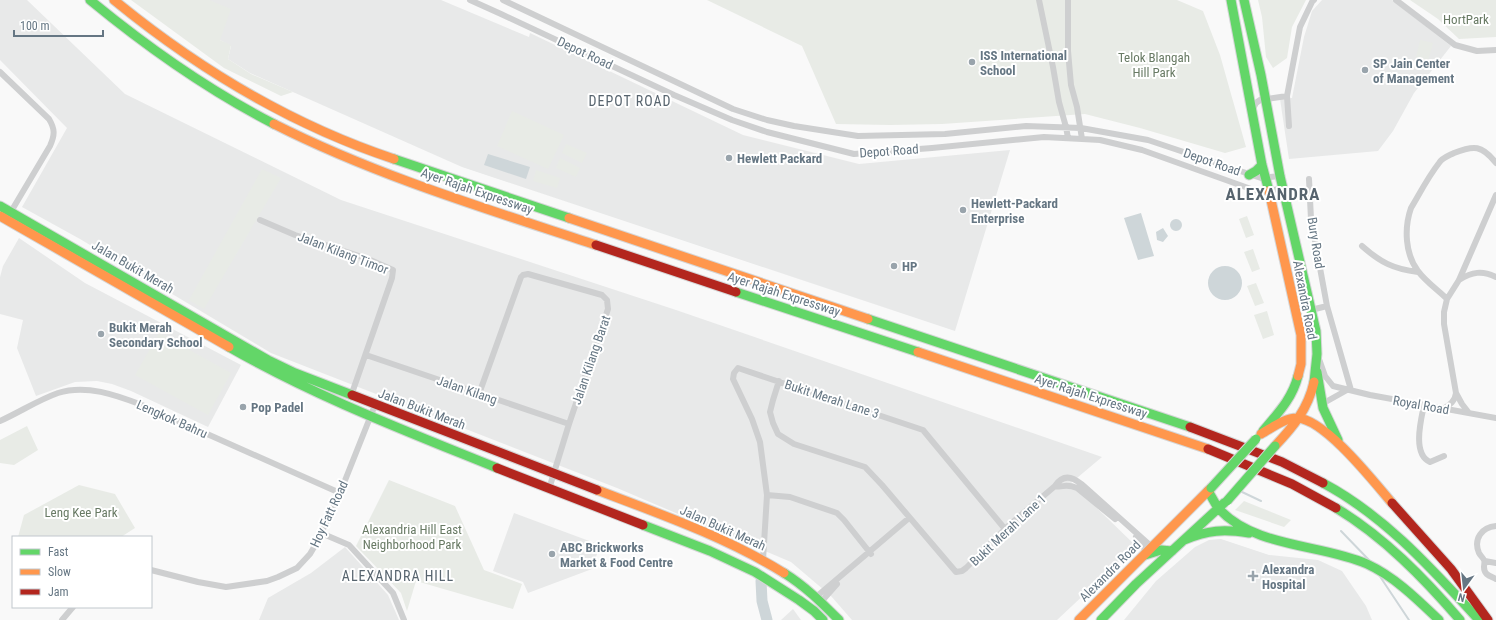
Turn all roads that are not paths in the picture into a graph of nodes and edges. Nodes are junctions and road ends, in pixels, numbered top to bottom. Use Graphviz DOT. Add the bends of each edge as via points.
graph roads {
  1 [pos="90,0"];
  2 [pos="114,0"];
  3 [pos="470,0"];
  4 [pos="503,0"];
  5 [pos="1039,0"];
  6 [pos="1068,0"];
  7 [pos="1231,0"];
  8 [pos="1244,0"];
  9 [pos="1314,0"];
  10 [pos="1396,0"];
  11 [pos="1496,50"];
  12 [pos="0,72"];
  13 [pos="1261,75"];
  14 [pos="1244,80"];
  15 [pos="1287,96"];
  16 [pos="1266,99"];
  17 [pos="1251,112"];
  18 [pos="1289,126"];
  19 [pos="1066,127"];
  20 [pos="1081,128"];
  21 [pos="1068,138"];
  22 [pos="1082,139"];
  23 [pos="1496,163"];
  24 [pos="1262,165"];
  25 [pos="1249,175"];
  26 [pos="1280,176"];
  27 [pos="1265,178"];
  28 [pos="1309,180"];
  29 [pos="1283,188"];
  30 [pos="1269,190"];
  31 [pos="1496,195"];
  32 [pos="0,206"];
  33 [pos="6,216"];
  34 [pos="260,220"];
  35 [pos="1362,246"];
  36 [pos="1418,272"];
  37 [pos="1496,277"];
  38 [pos="1459,280"];
  39 [pos="1447,299"];
  40 [pos="1327,306"];
  41 [pos="1311,310"];
  42 [pos="366,356"];
  43 [pos="1318,356"];
  44 [pos="1317,372"];
  45 [pos="779,381"];
  46 [pos="1349,390"];
  47 [pos="1456,393"];
  48 [pos="479,394"];
  49 [pos="351,396"];
  50 [pos="1322,404"];
  51 [pos="376,405"];
  52 [pos="1424,405"];
  53 [pos="1443,409"];
  54 [pos="1469,413"];
  55 [pos="371,416"];
  56 [pos="1299,418"];
  57 [pos="1496,418"];
  58 [pos="0,421"];
  59 [pos="569,424"];
  60 [pos="1258,437"];
  61 [pos="481,445"];
  62 [pos="1341,445"];
  63 [pos="1444,456"];
  64 [pos="492,466"];
  65 [pos="554,474"];
  66 [pos="549,489"];
  67 [pos="1209,489"];
  68 [pos="340,493"];
  69 [pos="767,495"];
  70 [pos="1219,509"];
  71 [pos="910,519"];
  72 [pos="1496,526"];
  73 [pos="1005,529"];
  74 [pos="698,530"];
  75 [pos="321,532"];
  76 [pos="1262,534"];
  77 [pos="1184,540"];
  78 [pos="692,544"];
  79 [pos="1172,551"];
  80 [pos="1148,552"];
  81 [pos="870,553"];
  82 [pos="763,560"];
  83 [pos="1485,561"];
  84 [pos="1496,563"];
  85 [pos="152,570"];
  86 [pos="1496,580"];
  87 [pos="819,599"];
  88 [pos="72,608"];
  89 [pos="65,619"];
  90 [pos="404,620"];
  91 [pos="823,620"];
  92 [pos="839,620"];
  93 [pos="1079,620"];
  94 [pos="1101,620"];
  95 [pos="1439,620"];
  96 [pos="1460,620"];
  97 [pos="1479,620"];
  98 [pos="1488,620"];
  1 -- 96 [label="main road, Ayer Rajah Expressway" via="115,22 171,62 235,102 300,137 372,168 1202,447 1272,474 1321,499 1368,530 1411,566"];
  2 -- 97 [label="main road, Ayer Rajah Expressway" via="179,50 243,89 307,123 376,153 1208,434 1282,462 1328,486 1376,518 1421,558"];
  3 -- 21 [label="street, Depot Road" via="732,120 767,132 854,154 1044,136"];
  4 -- 19 [label="street, Depot Road" via="733,109 767,120 858,136 912,136 1026,126"];
  5 -- 19 [label="street"];
  6 -- 20 [label="street" via="1071,85"];
  7 -- 14 [label="main road, Alexandra Road"];
  8 -- 13 [label="main road, Alexandra Road"];
  9 -- 15 [label="street" via="1300,27"];
  10 -- 11 [label="street" via="1454,45 1476,51"];
  12 -- 33 [label="street" via="49,119 54,127 50,146"];
  13 -- 14 [label="main road" via="1257,83"];
  13 -- 16 [label="main road, Alexandra Road"];
  14 -- 17 [label="main road, Alexandra Road"];
  15 -- 16 [label="street"];
  15 -- 18 [label="street"];
  16 -- 17 [label="street" via="1256,103"];
  16 -- 26 [label="main road, Alexandra Road"];
  17 -- 24 [label="main road, Alexandra Road"];
  19 -- 20 [label="street, Depot Road"];
  19 -- 21 [label="street"];
  20 -- 22 [label="street"];
  20 -- 25 [label="street, Depot Road" via="1148,140"];
  21 -- 22 [label="street, Depot Road"];
  22 -- 30 [label="street, Depot Road" via="1100,140 1142,150 1251,189 1264,192"];
  23 -- 36 [label="street" via="1489,154 1474,147 1449,155 1439,162 1408,215 1406,238"];
  24 -- 25 [label="main road"];
  24 -- 27 [label="main road, Alexandra Road"];
  25 -- 27 [label="street, Depot Road"];
  26 -- 27 [label="street, Depot Road"];
  26 -- 29 [label="main road, Alexandra Road"];
  27 -- 30 [label="main road, Alexandra Road"];
  28 -- 40 [label="street, Bury Road" via="1311,219"];
  29 -- 30 [label="street, Depot Road"];
  29 -- 41 [label="main road, Alexandra Road"];
  30 -- 60 [label="main road, Alexandra Road" via="1301,335 1302,364 1294,390 1282,409"];
  31 -- 38 [label="street"];
  32 -- 33 [label="main road, Jalan Bukit Merah"];
  33 -- 49 [label="main road, Jalan Bukit Merah" via="268,360"];
  33 -- 55 [label="main road, Jalan Bukit Merah" via="287,379"];
  34 -- 42 [label="street, Jalan Kilang Timor" via="393,270"];
  35 -- 36 [label="street" via="1377,259 1402,270"];
  36 -- 39 [label="street"];
  37 -- 38 [label="street" via="1478,272"];
  38 -- 39 [label="street"];
  39 -- 47 [label="street" via="1444,324"];
  40 -- 41 [label="street"];
  40 -- 46 [label="street, Bury Road"];
  41 -- 43 [label="main road, Alexandra Road"];
  42 -- 48 [label="street, Jalan Kilang"];
  42 -- 49 [label="street, Jalan Kilang Timor"];
  43 -- 44 [label="main road, Alexandra Road"];
  43 -- 46 [label="street, Royal Road" via="1329,382 1333,386"];
  44 -- 50 [label="main road"];
  44 -- 56 [label="main road, Alexandra Road" via="1309,399"];
  45 -- 69 [label="street" via="738,368 733,376 760,442"];
  45 -- 71 [label="street, Bukit Merah Lane 3" via="770,412 778,434 794,444 865,467"];
  45 -- 73 [label="street, Bukit Merah Lane 3" via="923,430"];
  46 -- 50 [label="street"];
  46 -- 52 [label="street, Royal Road"];
  47 -- 53 [label="street" via="1452,403"];
  47 -- 54 [label="street"];
  48 -- 59 [label="street, Jalan Kilang"];
  48 -- 59 [label="street, Jalan Kilang Barat" via="523,275 528,274 588,291 607,300 608,309"];
  49 -- 51 [label="main road, Jalan Bukit Merah"];
  50 -- 62 [label="main road"];
  51 -- 55 [label="street, Hoy Fatt Road"];
  51 -- 61 [label="main road, Jalan Bukit Merah"];
  52 -- 53 [label="street, Royal Road"];
  52 -- 63 [label="street" via="1419,430 1419,443 1424,458 1430,462"];
  53 -- 54 [label="street, Royal Road"];
  54 -- 57 [label="street, Royal Road"];
  55 -- 64 [label="main road, Jalan Bukit Merah"];
  55 -- 68 [label="street, Hoy Fatt Road"];
  56 -- 60 [label="main road" via="1289,419"];
  56 -- 62 [label="main road" via="1310,421"];
  56 -- 70 [label="main road, Alexandra Road, bridge"];
  58 -- 68 [label="street, Lengkok Bahru" via="60,392 89,390 116,394"];
  59 -- 65 [label="street, Jalan Kilang Barat"];
  60 -- 67 [label="main road, Alexandra Road, bridge"];
  61 -- 64 [label="main road" via="480,457"];
  61 -- 65 [label="main road, Jalan Bukit Merah"];
  62 -- 98 [label="main road" via="1436,551"];
  64 -- 66 [label="main road, Jalan Bukit Merah"];
  65 -- 66 [label="street, Jalan Kilang Barat"];
  65 -- 74 [label="main road, Jalan Bukit Merah"];
  66 -- 78 [label="main road, Jalan Bukit Merah"];
  67 -- 70 [label="main road"];
  67 -- 80 [label="main road, Alexandra Road"];
  68 -- 75 [label="street, Hoy Fatt Road"];
  69 -- 81 [label="street" via="790,497 837,513"];
  69 -- 82 [label="street"];
  70 -- 76 [label="main road" via="1236,523"];
  70 -- 77 [label="main road, Alexandra Road"];
  71 -- 73 [label="street, Bukit Merah Lane 1" via="956,572 966,568"];
  71 -- 81 [label="street"];
  72 -- 83 [label="street" via="1483,530 1478,537 1479,554"];
  73 -- 80 [label="street, Bukit Merah Lane 1" via="1058,482 1067,478 1077,480"];
  74 -- 78 [label="main road"];
  74 -- 82 [label="main road, Jalan Bukit Merah"];
  75 -- 85 [label="street, Hoy Fatt Road" via="310,554 297,568 267,581 240,586 218,586"];
  75 -- 90 [label="street" via="349,545 393,592"];
  76 -- 77 [label="main road" via="1214,530"];
  76 -- 95 [label="main road" via="1343,554 1366,563 1392,577"];
  77 -- 79 [label="main road, Alexandra Road"];
  78 -- 91 [label="main road, Jalan Bukit Merah" via="755,572 799,600"];
  79 -- 80 [label="main road"];
  79 -- 94 [label="main road, Alexandra Road"];
  80 -- 93 [label="main road, Alexandra Road"];
  81 -- 87 [label="street"];
  82 -- 87 [label="main road, Jalan Bukit Merah" via="794,578"];
  83 -- 84 [label="street"];
  83 -- 86 [label="street" via="1484,570"];
  87 -- 92 [label="main road, Jalan Bukit Merah"];
  88 -- 89 [label="street"];
}
